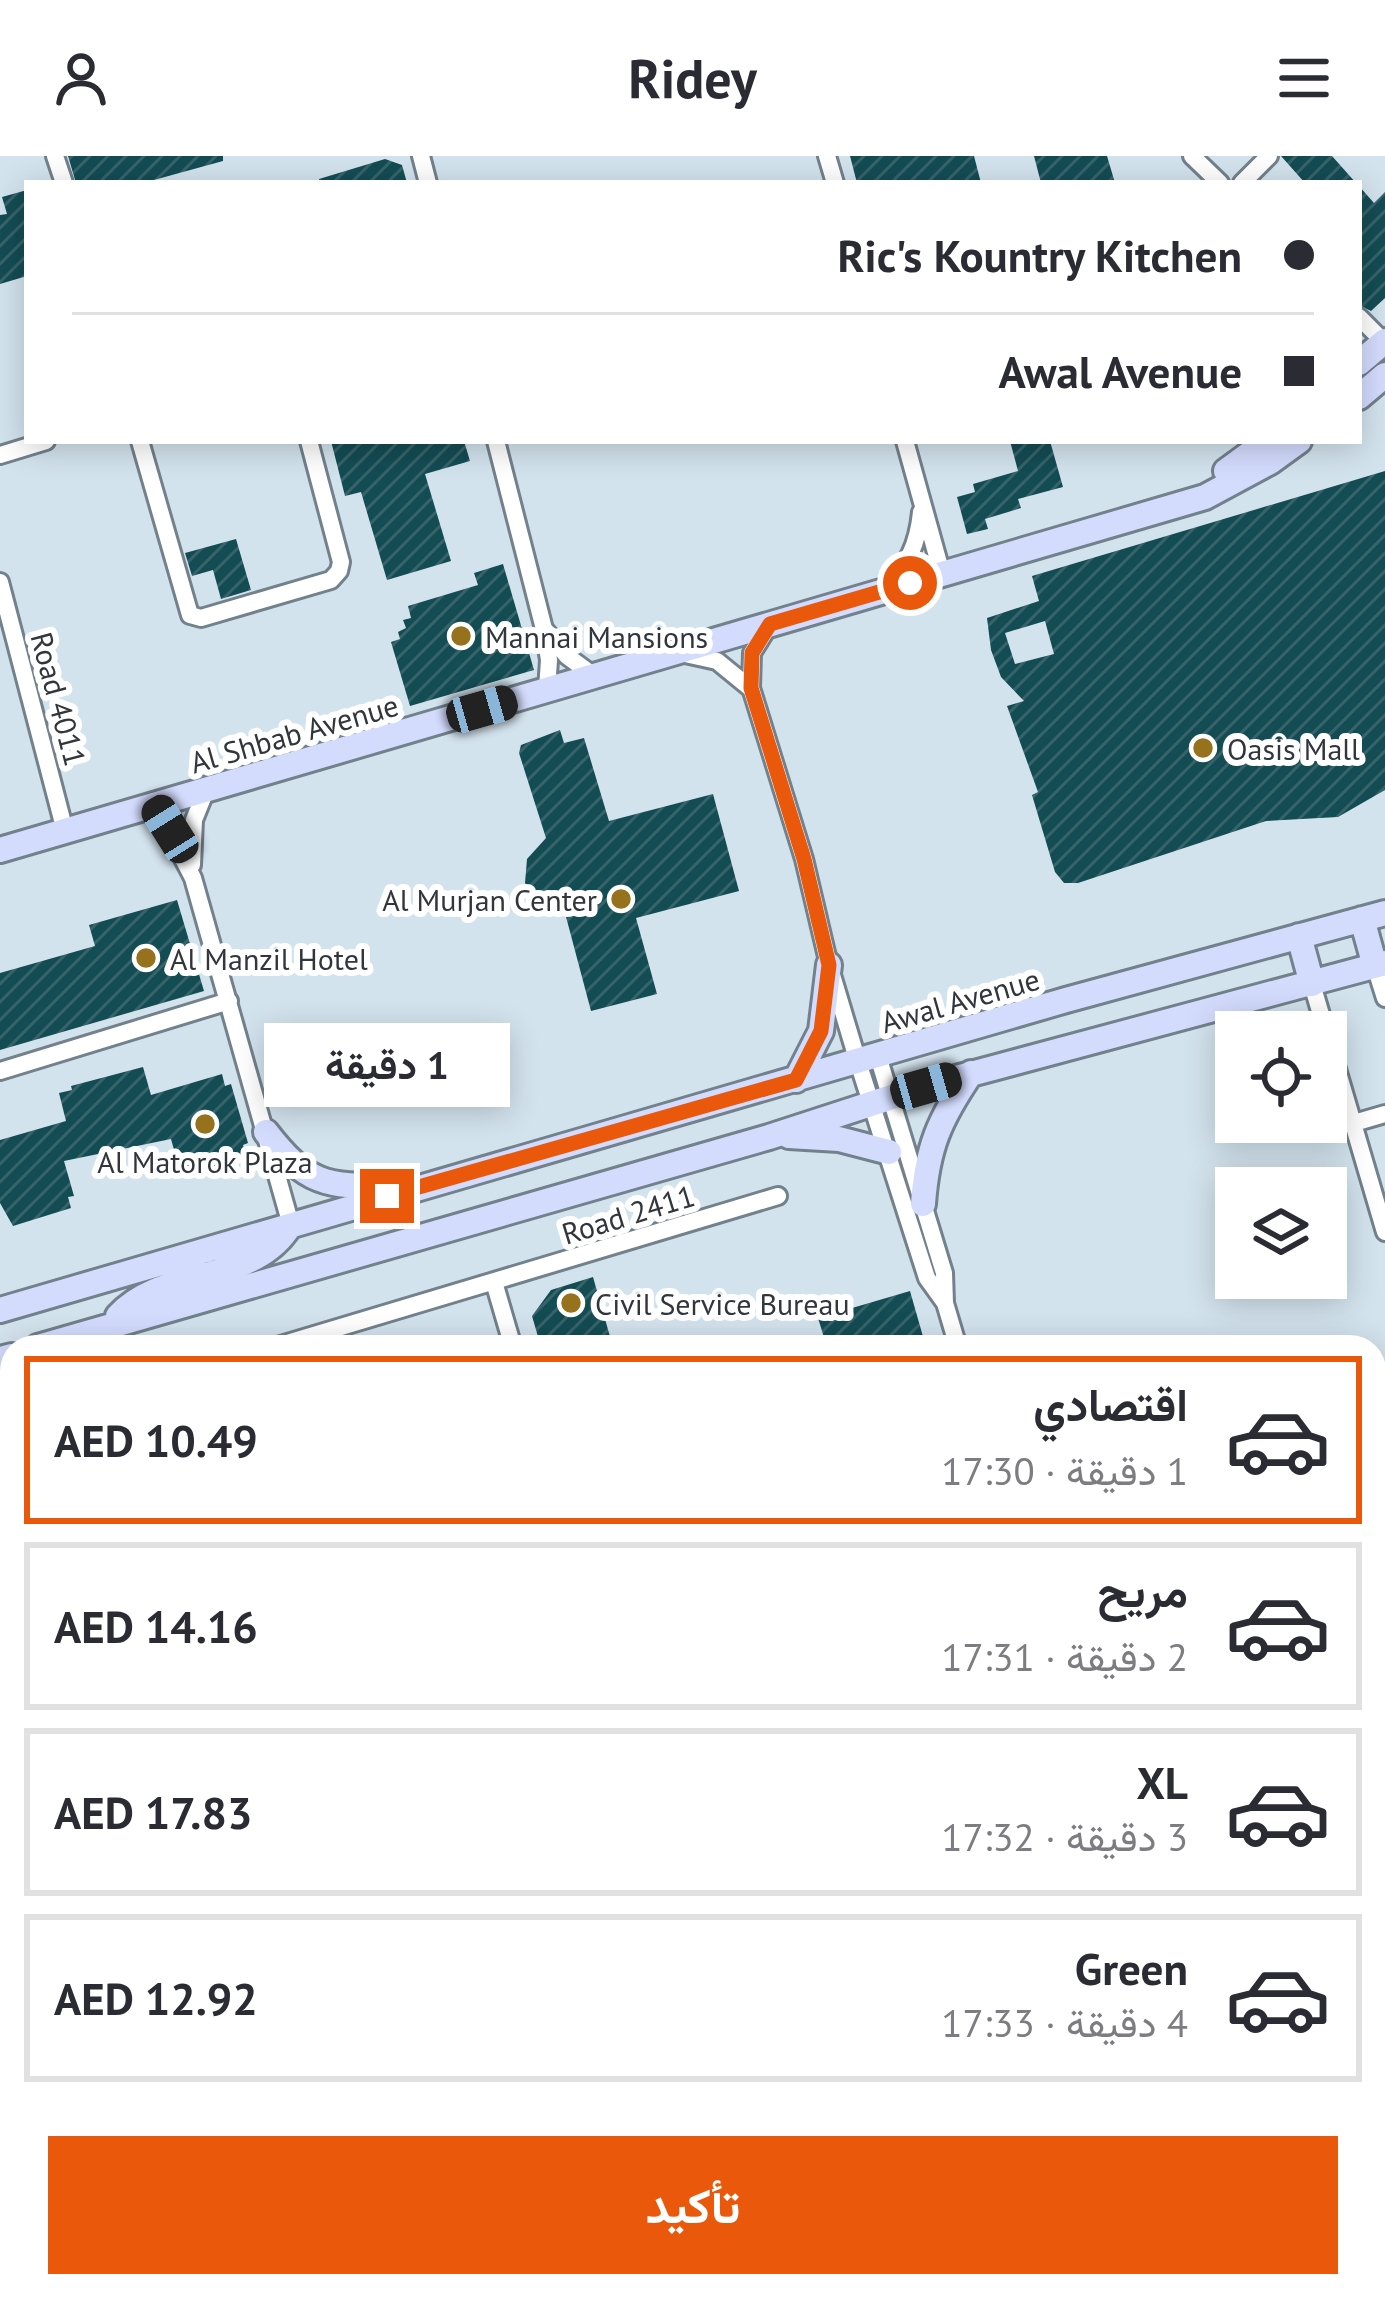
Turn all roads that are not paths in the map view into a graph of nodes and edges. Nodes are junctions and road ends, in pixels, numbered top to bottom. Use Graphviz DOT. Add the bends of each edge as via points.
graph roads {
  1 [pos="1192,156"];
  2 [pos="1269,156"];
  3 [pos="1217,180"];
  4 [pos="1245,180"];
  5 [pos="1362,320"];
  6 [pos="1385,342"];
  7 [pos="1385,375"];
  8 [pos="1362,394"];
  9 [pos="35,444"];
  10 [pos="141,444"];
  11 [pos="310,444"];
  12 [pos="497,444"];
  13 [pos="906,444"];
  14 [pos="1264,444"];
  15 [pos="1294,444"];
  16 [pos="0,454"];
  17 [pos="920,493"];
  18 [pos="1178,504"];
  19 [pos="942,574"];
  20 [pos="0,582"];
  21 [pos="878,592"];
  22 [pos="5,622"];
  23 [pos="770,624"];
  24 [pos="544,629"];
  25 [pos="673,652"];
  26 [pos="594,676"];
  27 [pos="751,688"];
  28 [pos="547,690"];
  29 [pos="206,790"];
  30 [pos="155,805"];
  31 [pos="65,831"];
  32 [pos="0,850"];
  33 [pos="193,878"];
  34 [pos="1374,916"];
  35 [pos="1299,936"];
  36 [pos="1380,964"];
  37 [pos="829,965"];
  38 [pos="1312,984"];
  39 [pos="1385,998"];
  40 [pos="230,1001"];
  41 [pos="868,1059"];
  42 [pos="0,1071"];
  43 [pos="971,1073"];
  44 [pos="796,1080"];
  45 [pos="881,1100"];
  46 [pos="1385,1114"];
  47 [pos="1354,1123"];
  48 [pos="266,1132"];
  49 [pos="769,1138"];
  50 [pos="889,1151"];
  51 [pos="422,1185"];
  52 [pos="778,1196"];
  53 [pos="923,1204"];
  54 [pos="291,1225"];
  55 [pos="1385,1232"];
  56 [pos="494,1282"];
  57 [pos="945,1303"];
  58 [pos="0,1310"];
  59 [pos="113,1322"];
  60 [pos="74,1335"];
  61 [pos="315,1335"];
  62 [pos="509,1335"];
  63 [pos="954,1335"];
  1 -- 3 [label="street"];
  2 -- 4 [label="street"];
  5 -- 6 [label="street"];
  7 -- 8 [label="main road"];
  9 -- 16 [label="street"];
  10 -- 11 [label="street" via="190,615 201,618 339,571"];
  12 -- 24 [label="street"];
  13 -- 17 [label="street"];
  14 -- 18 [label="main road, Al Shbab Avenue"];
  15 -- 18 [label="main road, Al Shbab Avenue" via="1234,484"];
  17 -- 19 [label="street"];
  17 -- 21 [label="street" via="918,538"];
  18 -- 19 [label="main road, Al Shbab Avenue"];
  19 -- 21 [label="main road, Al Shbab Avenue"];
  20 -- 22 [label="street, Road 4011"];
  21 -- 23 [label="main road, Al Shbab Avenue"];
  22 -- 31 [label="street, Road 4011"];
  23 -- 25 [label="main road, Al Shbab Avenue"];
  23 -- 27 [label="street" via="752,653"];
  24 -- 26 [label="street"];
  24 -- 28 [label="street"];
  25 -- 26 [label="main road, Al Shbab Avenue"];
  25 -- 27 [label="street" via="717,661"];
  26 -- 28 [label="main road, Al Shbab Avenue"];
  27 -- 37 [label="street"];
  28 -- 29 [label="main road, Al Shbab Avenue"];
  29 -- 30 [label="main road, Al Shbab Avenue"];
  29 -- 33 [label="street" via="194,820"];
  30 -- 31 [label="main road, Al Shbab Avenue"];
  30 -- 33 [label="street"];
  31 -- 32 [label="main road, Al Shbab Avenue"];
  33 -- 40 [label="street"];
  34 -- 35 [label="main road, Awal Avenue"];
  34 -- 36 [label="main road"];
  35 -- 38 [label="main road"];
  35 -- 41 [label="main road, Awal Avenue"];
  36 -- 38 [label="main road"];
  36 -- 39 [label="street"];
  37 -- 41 [label="street"];
  37 -- 44 [label="main road" via="821,1031"];
  38 -- 43 [label="main road"];
  38 -- 47 [label="street"];
  40 -- 42 [label="street"];
  40 -- 48 [label="street"];
  41 -- 44 [label="main road, Awal Avenue"];
  41 -- 45 [label="street"];
  43 -- 45 [label="main road"];
  43 -- 53 [label="main road" via="931,1143"];
  44 -- 51 [label="main road, Awal Avenue"];
  45 -- 49 [label="main road"];
  45 -- 50 [label="street"];
  45 -- 53 [label="street"];
  46 -- 47 [label="street"];
  47 -- 55 [label="street"];
  48 -- 51 [label="main road" via="302,1173 321,1182"];
  48 -- 54 [label="street"];
  49 -- 50 [label="main road"];
  49 -- 59 [label="main road"];
  50 -- 57 [label="street" via="927,1278"];
  51 -- 54 [label="main road, Awal Avenue"];
  52 -- 56 [label="street, Road 2411"];
  53 -- 57 [label="street"];
  54 -- 58 [label="main road, Awal Avenue"];
  54 -- 59 [label="main road" via="266,1250 137,1299"];
  56 -- 61 [label="street, Road 2411"];
  56 -- 62 [label="street"];
  57 -- 63 [label="street"];
  59 -- 60 [label="main road"];
}
